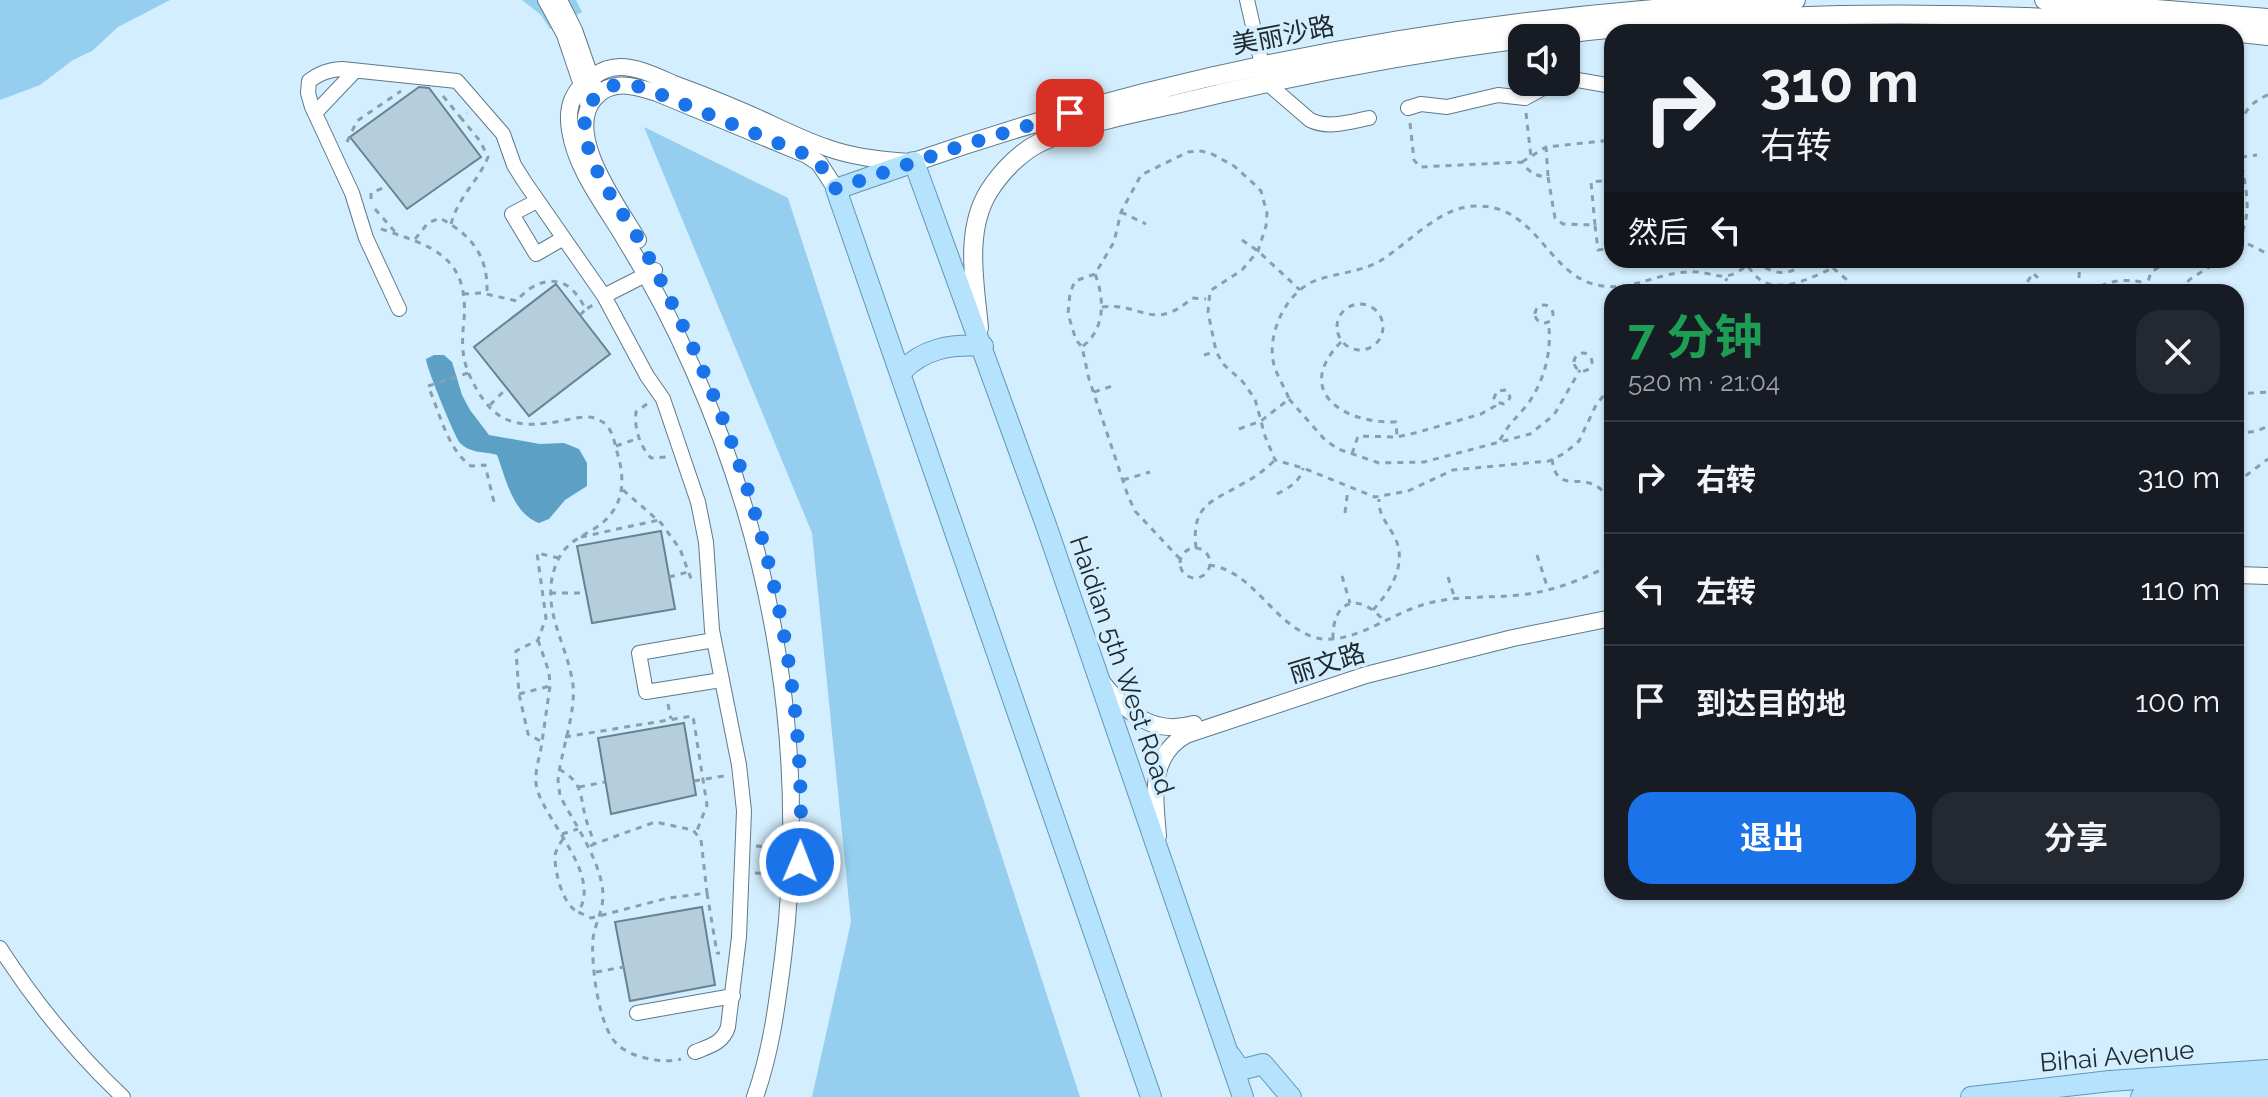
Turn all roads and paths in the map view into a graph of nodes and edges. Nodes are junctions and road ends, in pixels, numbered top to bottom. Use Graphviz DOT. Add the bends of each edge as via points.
graph roads {
  1 [pos="545,0"];
  2 [pos="560,0"];
  3 [pos="1247,0"];
  4 [pos="1796,0"];
  5 [pos="2044,0"];
  6 [pos="1711,8"];
  7 [pos="1686,15"];
  8 [pos="2268,18"];
  9 [pos="1625,24"];
  10 [pos="1815,24"];
  11 [pos="2088,24"];
  12 [pos="1604,27"];
  13 [pos="1580,31"];
  14 [pos="2244,34"];
  15 [pos="2268,36"];
  16 [pos="1508,41"];
  17 [pos="355,71"];
  18 [pos="1264,74"];
  19 [pos="1580,80"];
  20 [pos="586,81"];
  21 [pos="1604,85"];
  22 [pos="404,90"];
  23 [pos="439,91"];
  24 [pos="2268,95"];
  25 [pos="1529,96"];
  26 [pos="1525,98"];
  27 [pos="593,100"];
  28 [pos="478,102"];
  29 [pos="1408,108"];
  30 [pos="315,113"];
  31 [pos="2244,114"];
  32 [pos="461,118"];
  33 [pos="1369,118"];
  34 [pos="1073,121"];
  35 [pos="455,123"];
  36 [pos="1604,141"];
  37 [pos="1546,147"];
  38 [pos="344,153"];
  39 [pos="2257,155"];
  40 [pos="1531,157"];
  41 [pos="2244,157"];
  42 [pos="914,162"];
  43 [pos="1522,162"];
  44 [pos="1548,177"];
  45 [pos="1604,181"];
  46 [pos="2244,182"];
  47 [pos="388,186"];
  48 [pos="361,188"];
  49 [pos="836,189"];
  50 [pos="371,193"];
  51 [pos="537,201"];
  52 [pos="1121,212"];
  53 [pos="362,223"];
  54 [pos="451,224"];
  55 [pos="1146,224"];
  56 [pos="1595,225"];
  57 [pos="2244,227"];
  58 [pos="397,235"];
  59 [pos="415,239"];
  60 [pos="562,239"];
  61 [pos="1242,240"];
  62 [pos="2244,242"];
  63 [pos="1604,249"];
  64 [pos="1258,251"];
  65 [pos="2268,254"];
  66 [pos="1742,268"];
  67 [pos="1749,268"];
  68 [pos="1764,268"];
  69 [pos="1785,268"];
  70 [pos="1798,268"];
  71 [pos="1833,268"];
  72 [pos="2080,268"];
  73 [pos="2158,268"];
  74 [pos="2207,268"];
  75 [pos="650,273"];
  76 [pos="1785,273"];
  77 [pos="1095,274"];
  78 [pos="1727,278"];
  79 [pos="2038,278"];
  80 [pos="2079,278"];
  81 [pos="2146,283"];
  82 [pos="1639,284"];
  83 [pos="1724,284"];
  84 [pos="1770,284"];
  85 [pos="1786,284"];
  86 [pos="1849,284"];
  87 [pos="2026,284"];
  88 [pos="2107,284"];
  89 [pos="2186,284"];
  90 [pos="1604,285"];
  91 [pos="1300,290"];
  92 [pos="487,293"];
  93 [pos="463,294"];
  94 [pos="604,296"];
  95 [pos="1208,299"];
  96 [pos="1102,307"];
  97 [pos="399,309"];
  98 [pos="586,309"];
  99 [pos="580,315"];
  100 [pos="1548,321"];
  101 [pos="981,342"];
  102 [pos="1341,342"];
  103 [pos="1082,347"];
  104 [pos="1216,351"];
  105 [pos="1204,355"];
  106 [pos="1580,370"];
  107 [pos="901,372"];
  108 [pos="468,373"];
  109 [pos="1112,386"];
  110 [pos="507,388"];
  111 [pos="1094,392"];
  112 [pos="2268,392"];
  113 [pos="2244,394"];
  114 [pos="1604,395"];
  115 [pos="663,399"];
  116 [pos="1289,399"];
  117 [pos="1497,402"];
  118 [pos="489,405"];
  119 [pos="1261,421"];
  120 [pos="2268,426"];
  121 [pos="1239,429"];
  122 [pos="2244,433"];
  123 [pos="1397,437"];
  124 [pos="639,438"];
  125 [pos="1500,440"];
  126 [pos="616,446"];
  127 [pos="681,452"];
  128 [pos="1352,454"];
  129 [pos="1552,459"];
  130 [pos="2268,459"];
  131 [pos="1275,460"];
  132 [pos="1303,468"];
  133 [pos="1150,472"];
  134 [pos="2244,477"];
  135 [pos="1122,481"];
  136 [pos="1348,488"];
  137 [pos="623,490"];
  138 [pos="1277,494"];
  139 [pos="1604,494"];
  140 [pos="1379,497"];
  141 [pos="494,502"];
  142 [pos="1345,513"];
  143 [pos="659,520"];
  144 [pos="575,539"];
  145 [pos="1196,548"];
  146 [pos="1537,555"];
  147 [pos="559,558"];
  148 [pos="1180,559"];
  149 [pos="1209,565"];
  150 [pos="1604,565"];
  151 [pos="2244,568"];
  152 [pos="2268,569"];
  153 [pos="688,572"];
  154 [pos="2244,575"];
  155 [pos="1342,576"];
  156 [pos="2268,576"];
  157 [pos="669,577"];
  158 [pos="1448,577"];
  159 [pos="1548,590"];
  160 [pos="550,592"];
  161 [pos="586,593"];
  162 [pos="1454,597"];
  163 [pos="1350,603"];
  164 [pos="1373,610"];
  165 [pos="711,612"];
  166 [pos="1604,613"];
  167 [pos="1604,620"];
  168 [pos="1384,621"];
  169 [pos="538,640"];
  170 [pos="714,640"];
  171 [pos="1333,640"];
  172 [pos="1097,675"];
  173 [pos="721,680"];
  174 [pos="550,686"];
  175 [pos="519,694"];
  176 [pos="565,737"];
  177 [pos="542,742"];
  178 [pos="559,769"];
  179 [pos="740,774"];
  180 [pos="703,780"];
  181 [pos="694,781"];
  182 [pos="605,782"];
  183 [pos="579,787"];
  184 [pos="578,829"];
  185 [pos="696,833"];
  186 [pos="562,836"];
  187 [pos="594,844"];
  188 [pos="744,845"];
  189 [pos="587,848"];
  190 [pos="792,848"];
  191 [pos="1159,853"];
  192 [pos="743,873"];
  193 [pos="791,875"];
  194 [pos="707,893"];
  195 [pos="578,912"];
  196 [pos="600,916"];
  197 [pos="0,948"];
  198 [pos="738,949"];
  199 [pos="717,953"];
  200 [pos="710,955"];
  201 [pos="624,967"];
  202 [pos="594,972"];
  203 [pos="733,996"];
  204 [pos="637,1013"];
  205 [pos="1228,1051"];
  206 [pos="695,1052"];
  207 [pos="2268,1070"];
  208 [pos="2268,1088"];
  209 [pos="1150,1096"];
  210 [pos="123,1097"];
  211 [pos="755,1097"];
  212 [pos="764,1097"];
  213 [pos="1243,1097"];
  214 [pos="1291,1097"];
  215 [pos="1971,1097"];
  216 [pos="2141,1097"];
  1 -- 20 [label="street"];
  2 -- 20 [label="street" via="575,30"];
  3 -- 18 [label="street"];
  4 -- 6 [label="main road, 美丽沙路"];
  5 -- 8 [label="main road"];
  6 -- 7 [label="main road, 美丽沙路"];
  6 -- 10 [label="main road, 美丽沙路"];
  7 -- 9 [label="main road, 美丽沙路"];
  7 -- 18 [label="main road, 美丽沙路" via="1435,33"];
  10 -- 11 [label="main road, 美丽沙路" via="1954,15"];
  12 -- 13 [label="main road, 美丽沙路"];
  14 -- 15 [label="main road, 美丽沙路"];
  16 -- 18 [label="main road, 美丽沙路"];
  17 -- 28 [label="street" via="457,81"];
  17 -- 30 [label="street"];
  17 -- 30 [label="street" via="329,70 309,81"];
  18 -- 33 [label="street" via="1318,124"];
  18 -- 34 [label="main road, 美丽沙路"];
  19 -- 21 [label="street"];
  20 -- 27 [label="street"];
  20 -- 42 [label="street" via="612,68 634,69 830,149"];
  20 -- 75 [label="street" via="572,96 568,114 575,150"];
  22 -- 38 [label="path" via="357,121"];
  23 -- 32 [label="path"];
  24 -- 31 [label="path"];
  25 -- 26 [label="street"];
  26 -- 29 [label="street" via="1498,95 1447,107"];
  26 -- 40 [label="path"];
  27 -- 49 [label="street" via="623,84 657,93 807,155"];
  27 -- 75 [label="street" via="584,130 588,146"];
  28 -- 32 [label="path"];
  28 -- 51 [label="street" via="503,134 514,165"];
  29 -- 43 [label="path" via="1414,160 1420,167"];
  30 -- 53 [label="street"];
  32 -- 35 [label="path"];
  32 -- 54 [label="path" via="488,157 456,206"];
  34 -- 42 [label="main road"];
  34 -- 101 [label="main road" via="1027,151 983,201 974,235"];
  36 -- 37 [label="path"];
  37 -- 40 [label="path"];
  37 -- 44 [label="path"];
  39 -- 41 [label="path"];
  40 -- 43 [label="path"];
  42 -- 49 [label="main road"];
  42 -- 101 [label="main road, Haidian 5th West Road"];
  43 -- 44 [label="path" via="1529,172"];
  44 -- 56 [label="path" via="1555,218 1563,224"];
  45 -- 56 [label="path" via="1591,182"];
  46 -- 57 [label="path"];
  47 -- 50 [label="path"];
  48 -- 50 [label="path"];
  49 -- 107 [label="main road"];
  50 -- 58 [label="path" via="370,202"];
  51 -- 60 [label="street"];
  51 -- 60 [label="street" via="512,214 536,254"];
  52 -- 55 [label="path"];
  52 -- 64 [label="path" via="1141,175 1188,152 1212,154 1261,191 1267,213"];
  52 -- 77 [label="path" via="1114,242"];
  53 -- 58 [label="path"];
  53 -- 97 [label="street"];
  54 -- 59 [label="path" via="440,218 428,223"];
  54 -- 92 [label="path" via="476,245 485,262"];
  56 -- 63 [label="path" via="1598,250"];
  58 -- 59 [label="path"];
  59 -- 93 [label="path" via="455,268"];
  60 -- 94 [label="street"];
  61 -- 64 [label="path"];
  62 -- 65 [label="path"];
  64 -- 91 [label="path"];
  64 -- 95 [label="path" via="1242,270 1210,291"];
  66 -- 78 [label="path"];
  67 -- 84 [label="path" via="1756,279"];
  68 -- 76 [label="path"];
  69 -- 76 [label="path"];
  70 -- 76 [label="path"];
  71 -- 85 [label="path"];
  71 -- 86 [label="path"];
  72 -- 80 [label="path"];
  73 -- 81 [label="path"];
  74 -- 89 [label="path"];
  75 -- 94 [label="street"];
  75 -- 190 [label="street" via="716,423 757,547 783,680"];
  75 -- 212 [label="street" via="699,361 742,468 788,655 800,785 798,913 779,1042"];
  77 -- 96 [label="path"];
  77 -- 103 [label="path" via="1075,281 1070,293 1068,314"];
  78 -- 82 [label="path" via="1689,271"];
  78 -- 83 [label="path"];
  79 -- 87 [label="path" via="2033,273"];
  81 -- 88 [label="path" via="2124,279"];
  90 -- 91 [label="path" via="1566,268 1522,221 1477,206 1432,223 1378,262"];
  91 -- 116 [label="path" via="1282,314 1272,347"];
  92 -- 93 [label="path"];
  92 -- 98 [label="path" via="517,301 526,289 544,282 563,283"];
  93 -- 108 [label="path" via="461,346"];
  94 -- 98 [label="path"];
  94 -- 115 [label="street"];
  95 -- 96 [label="path" via="1192,298 1176,312 1155,316 1115,305"];
  95 -- 104 [label="path"];
  96 -- 103 [label="path" via="1093,338"];
  98 -- 99 [label="path"];
  100 -- 100 [label="path" via="1552,309 1542,305 1536,317"];
  100 -- 125 [label="path" via="1549,347 1541,380"];
  101 -- 107 [label="main road" via="937,349"];
  101 -- 172 [label="main road, Haidian 5th West Road"];
  102 -- 102 [label="path" via="1355,350 1371,348 1383,329 1379,314 1367,305 1346,309 1338,321"];
  102 -- 123 [label="path" via="1324,365 1326,395 1350,415 1396,422"];
  103 -- 111 [label="path"];
  104 -- 105 [label="path"];
  104 -- 119 [label="path" via="1255,399"];
  106 -- 106 [label="path" via="1592,364 1588,354 1575,358"];
  106 -- 125 [label="path" via="1546,423 1520,438"];
  107 -- 209 [label="main road"];
  108 -- 118 [label="path"];
  108 -- 141 [label="path" via="428,386 453,449 471,466 485,465"];
  109 -- 111 [label="path"];
  110 -- 118 [label="path"];
  111 -- 135 [label="path"];
  112 -- 113 [label="path"];
  114 -- 129 [label="path" via="1579,441"];
  115 -- 124 [label="path" via="636,412"];
  115 -- 127 [label="street"];
  116 -- 119 [label="path"];
  116 -- 128 [label="path" via="1325,440"];
  117 -- 123 [label="path" via="1481,414"];
  118 -- 126 [label="path" via="505,420 527,426 593,417 609,427"];
  119 -- 121 [label="path"];
  119 -- 131 [label="path"];
  120 -- 122 [label="path"];
  123 -- 128 [label="path" via="1358,436"];
  124 -- 126 [label="path"];
  124 -- 127 [label="path" via="651,458"];
  125 -- 128 [label="path" via="1424,462 1379,463"];
  126 -- 137 [label="path"];
  127 -- 165 [label="street" via="706,542"];
  129 -- 139 [label="path" via="1557,477 1588,481"];
  129 -- 140 [label="path" via="1453,470 1408,491"];
  130 -- 134 [label="path"];
  131 -- 132 [label="path"];
  131 -- 145 [label="path" via="1199,512"];
  132 -- 136 [label="path"];
  132 -- 138 [label="path" via="1293,485"];
  133 -- 135 [label="path"];
  135 -- 148 [label="path" via="1135,511"];
  136 -- 140 [label="path"];
  136 -- 142 [label="path"];
  137 -- 143 [label="path"];
  137 -- 144 [label="path" via="611,514"];
  140 -- 164 [label="path" via="1399,564 1390,590"];
  143 -- 144 [label="path"];
  143 -- 153 [label="path" via="680,549"];
  144 -- 147 [label="path"];
  145 -- 148 [label="path" via="1186,550"];
  145 -- 149 [label="path" via="1205,552"];
  146 -- 159 [label="path"];
  147 -- 160 [label="path"];
  147 -- 169 [label="path" via="537,553 546,618"];
  148 -- 149 [label="path" via="1181,569 1192,577 1205,573"];
  149 -- 171 [label="path" via="1240,576 1297,629"];
  150 -- 159 [label="path"];
  151 -- 152 [label="street"];
  153 -- 157 [label="path"];
  153 -- 165 [label="path"];
  154 -- 156 [label="street"];
  155 -- 163 [label="path"];
  158 -- 162 [label="path"];
  159 -- 162 [label="path"];
  160 -- 161 [label="path"];
  160 -- 176 [label="path" via="573,686"];
  162 -- 168 [label="path"];
  163 -- 164 [label="path"];
  163 -- 171 [label="path" via="1339,610"];
  164 -- 168 [label="path"];
  165 -- 170 [label="street"];
  166 -- 172 [label="street, 丽文路" via="1419,654 1176,728 1156,726 1134,714"];
  167 -- 191 [label="street, 丽文路" via="1366,675 1186,735 1167,750 1159,768"];
  168 -- 171 [label="path"];
  169 -- 174 [label="path"];
  169 -- 175 [label="path" via="516,651"];
  170 -- 173 [label="street"];
  170 -- 173 [label="street" via="639,653 646,692"];
  172 -- 191 [label="main road, Haidian 5th West Road"];
  173 -- 179 [label="street"];
  174 -- 175 [label="path"];
  174 -- 177 [label="path"];
  175 -- 177 [label="path" via="528,734"];
  176 -- 178 [label="path"];
  176 -- 180 [label="path" via="693,716"];
  177 -- 186 [label="path" via="537,791"];
  178 -- 183 [label="path"];
  178 -- 184 [label="path" via="560,796"];
  179 -- 180 [label="path"];
  179 -- 188 [label="street"];
  180 -- 181 [label="path"];
  180 -- 185 [label="path" via="707,805"];
  182 -- 183 [label="path"];
  183 -- 187 [label="path"];
  184 -- 186 [label="path"];
  184 -- 189 [label="path"];
  185 -- 187 [label="path" via="655,822"];
  185 -- 194 [label="path"];
  186 -- 195 [label="path" via="586,893"];
  186 -- 195 [label="path" via="554,854 557,869 568,904"];
  187 -- 189 [label="path"];
  188 -- 190 [label="path"];
  188 -- 192 [label="street"];
  189 -- 196 [label="path" via="602,883"];
  190 -- 193 [label="street"];
  191 -- 205 [label="main road, Haidian 5th West Road"];
  192 -- 193 [label="path"];
  192 -- 198 [label="street"];
  193 -- 211 [label="street" via="780,988"];
  194 -- 196 [label="path"];
  194 -- 199 [label="path"];
  195 -- 196 [label="path"];
  196 -- 202 [label="path" via="593,941"];
  197 -- 210 [label="street" via="71,1043"];
  198 -- 199 [label="path"];
  198 -- 203 [label="street"];
  199 -- 200 [label="path"];
  201 -- 202 [label="path"];
  202 -- 206 [label="path" via="610,1035 619,1046 658,1062"];
  203 -- 204 [label="street"];
  203 -- 206 [label="street" via="725,1036"];
  205 -- 213 [label="main road, Haidian 5th West Road"];
  205 -- 214 [label="main road" via="1242,1068 1263,1064"];
  207 -- 215 [label="main road, Bihai Avenue"];
  208 -- 216 [label="main road, Bihai Avenue"];
}
